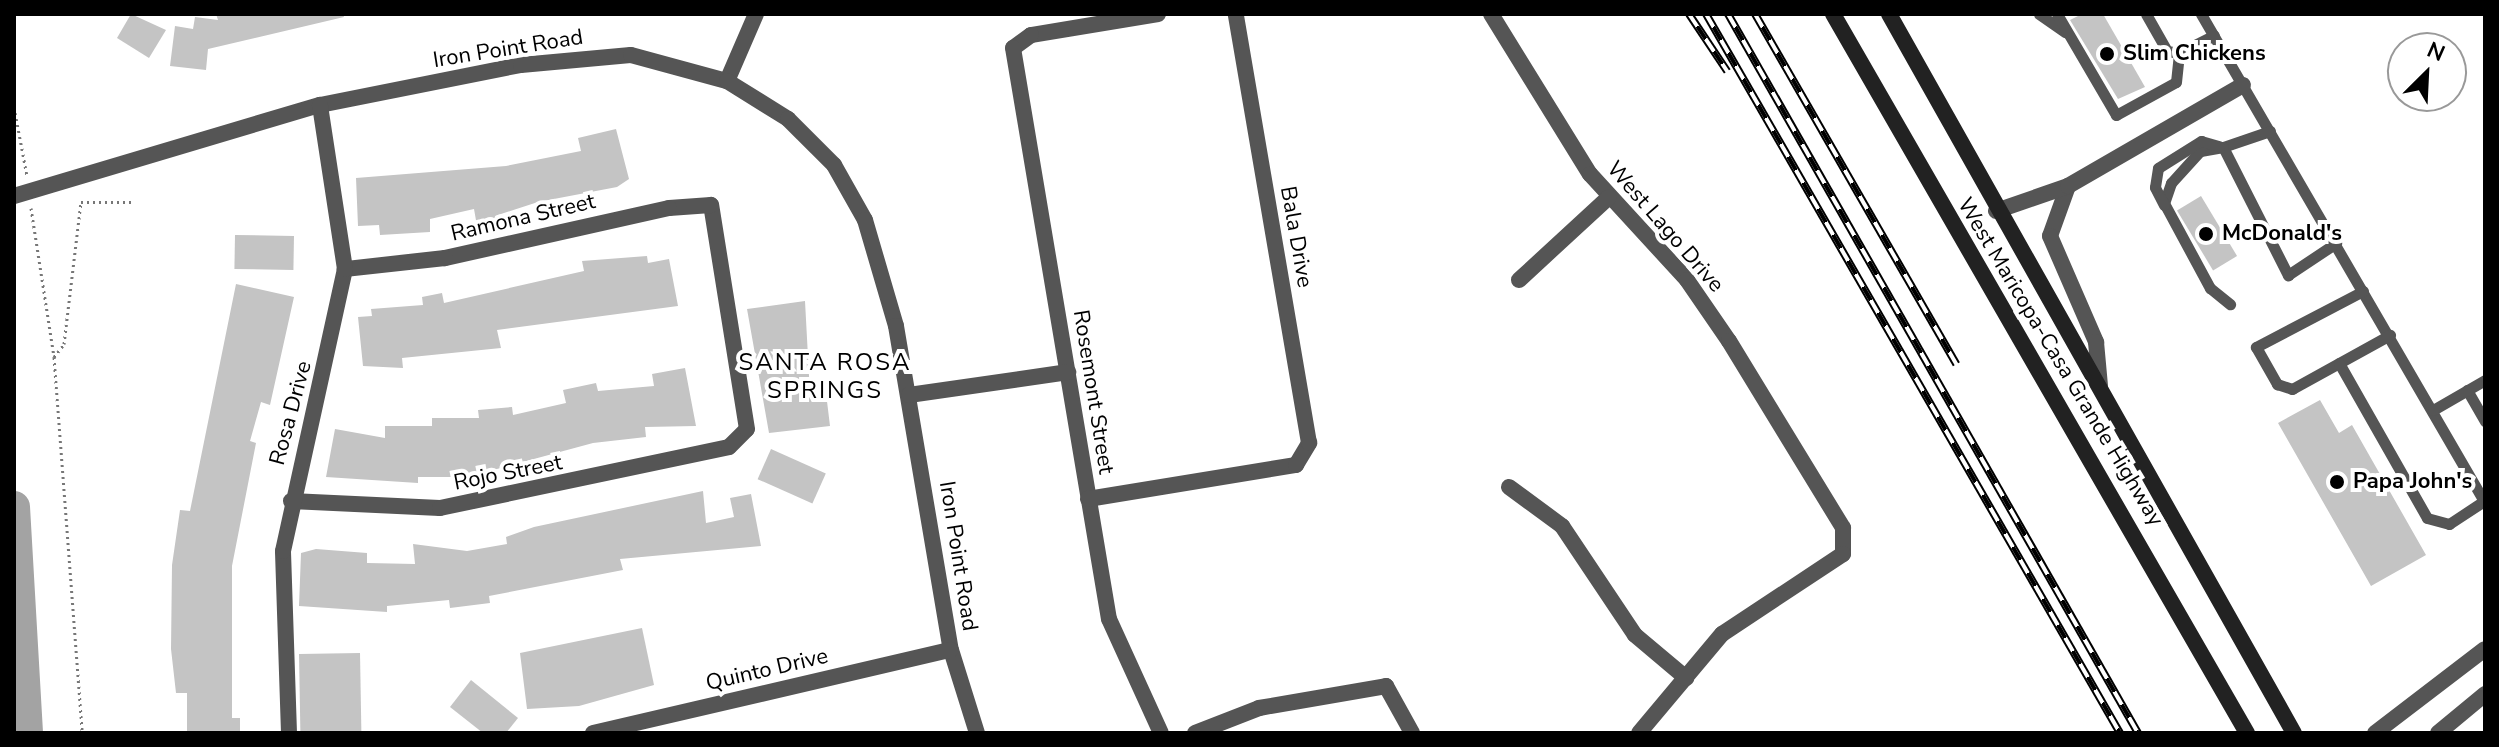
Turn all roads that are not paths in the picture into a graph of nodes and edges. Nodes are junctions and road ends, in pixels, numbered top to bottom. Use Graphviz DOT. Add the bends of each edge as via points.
graph roads {
  1 [pos="756,14"];
  2 [pos="1158,14"];
  3 [pos="1236,14"];
  4 [pos="1491,14"];
  5 [pos="1833,14"];
  6 [pos="1889,14"];
  7 [pos="2039,14"];
  8 [pos="2057,14"];
  9 [pos="2146,14"];
  10 [pos="2201,14"];
  11 [pos="2066,32"];
  12 [pos="2214,35"];
  13 [pos="2179,53"];
  14 [pos="727,81"];
  15 [pos="2243,85"];
  16 [pos="320,105"];
  17 [pos="2270,131"];
  18 [pos="2223,147"];
  19 [pos="2068,186"];
  20 [pos="22,195"];
  21 [pos="1609,197"];
  22 [pos="2164,205"];
  23 [pos="1996,211"];
  24 [pos="2336,243"];
  25 [pos="345,269"];
  26 [pos="1519,280"];
  27 [pos="2363,291"];
  28 [pos="2230,304"];
  29 [pos="2390,335"];
  30 [pos="2339,363"];
  31 [pos="1068,372"];
  32 [pos="2485,380"];
  33 [pos="2100,386"];
  34 [pos="2467,390"];
  35 [pos="909,395"];
  36 [pos="2433,410"];
  37 [pos="2485,421"];
  38 [pos="729,447"];
  39 [pos="1509,487"];
  40 [pos="1088,499"];
  41 [pos="291,501"];
  42 [pos="2484,502"];
  43 [pos="2485,649"];
  44 [pos="951,650"];
  45 [pos="1686,678"];
  46 [pos="2485,694"];
  47 [pos="289,733"];
  48 [pos="593,733"];
  49 [pos="977,733"];
  50 [pos="1161,733"];
  51 [pos="1195,733"];
  52 [pos="1412,733"];
  53 [pos="1639,733"];
  54 [pos="2247,733"];
  55 [pos="2294,733"];
  56 [pos="2375,733"];
  57 [pos="2438,733"];
  1 -- 14 [label="street"];
  2 -- 31 [label="street, Rosemont Street" via="1031,35 1013,48"];
  3 -- 40 [label="street, Bala Drive" via="1309,443 1296,465"];
  4 -- 21 [label="street, West Lago Drive"];
  5 -- 54 [label="main road, West Maricopa-Casa Grande Highway"];
  6 -- 23 [label="main road, West Maricopa-Casa Grande Highway"];
  7 -- 11 [label="lane"];
  8 -- 11 [label="lane"];
  9 -- 13 [label="lane" via="2167,51"];
  10 -- 12 [label="lane"];
  11 -- 13 [label="lane" via="2116,115 2176,82"];
  12 -- 13 [label="lane"];
  12 -- 15 [label="lane"];
  14 -- 16 [label="street, Iron Point Road" via="631,55 589,57"];
  14 -- 35 [label="street, Iron Point Road" via="788,119 834,165 883,268"];
  15 -- 17 [label="lane"];
  15 -- 19 [label="street"];
  16 -- 20 [label="street, Iron Point Road"];
  16 -- 25 [label="street, Rosa Drive"];
  17 -- 18 [label="lane"];
  17 -- 24 [label="lane"];
  18 -- 22 [label="lane" via="2200,151 2171,183"];
  18 -- 22 [label="lane" via="2201,141 2158,168 2155,187"];
  18 -- 24 [label="lane" via="2288,275"];
  19 -- 23 [label="street"];
  19 -- 33 [label="street" via="2050,236 2096,342"];
  21 -- 26 [label="street"];
  21 -- 45 [label="street, West Lago Drive" via="1687,280 1843,528 1843,554 1722,634"];
  22 -- 28 [label="lane" via="2210,288"];
  23 -- 33 [label="main road, West Maricopa-Casa Grande Highway"];
  24 -- 27 [label="lane"];
  25 -- 38 [label="street, Ramona Street" via="445,258 669,208 711,205 747,429"];
  25 -- 41 [label="street, Rosa Drive"];
  27 -- 29 [label="lane"];
  27 -- 30 [label="lane" via="2256,347 2277,384 2292,389"];
  29 -- 30 [label="lane"];
  29 -- 36 [label="lane"];
  30 -- 42 [label="lane" via="2427,518 2449,524"];
  31 -- 35 [label="street"];
  31 -- 40 [label="street, Rosemont Street"];
  32 -- 34 [label="lane"];
  33 -- 55 [label="main road, West Maricopa-Casa Grande Highway"];
  34 -- 36 [label="lane"];
  34 -- 37 [label="lane"];
  35 -- 44 [label="street, Iron Point Road"];
  36 -- 42 [label="lane"];
  38 -- 41 [label="street, Rojo Street" via="440,508"];
  39 -- 45 [label="street" via="1562,526 1635,635"];
  40 -- 50 [label="street, Rosemont Street" via="1109,619"];
  41 -- 47 [label="street, Rosa Drive" via="280,608"];
  43 -- 56 [label="street"];
  44 -- 48 [label="street, Quinto Drive"];
  44 -- 49 [label="street, Iron Point Road"];
  45 -- 53 [label="street"];
  46 -- 57 [label="street"];
  51 -- 52 [label="street" via="1259,708 1386,686"];
}
